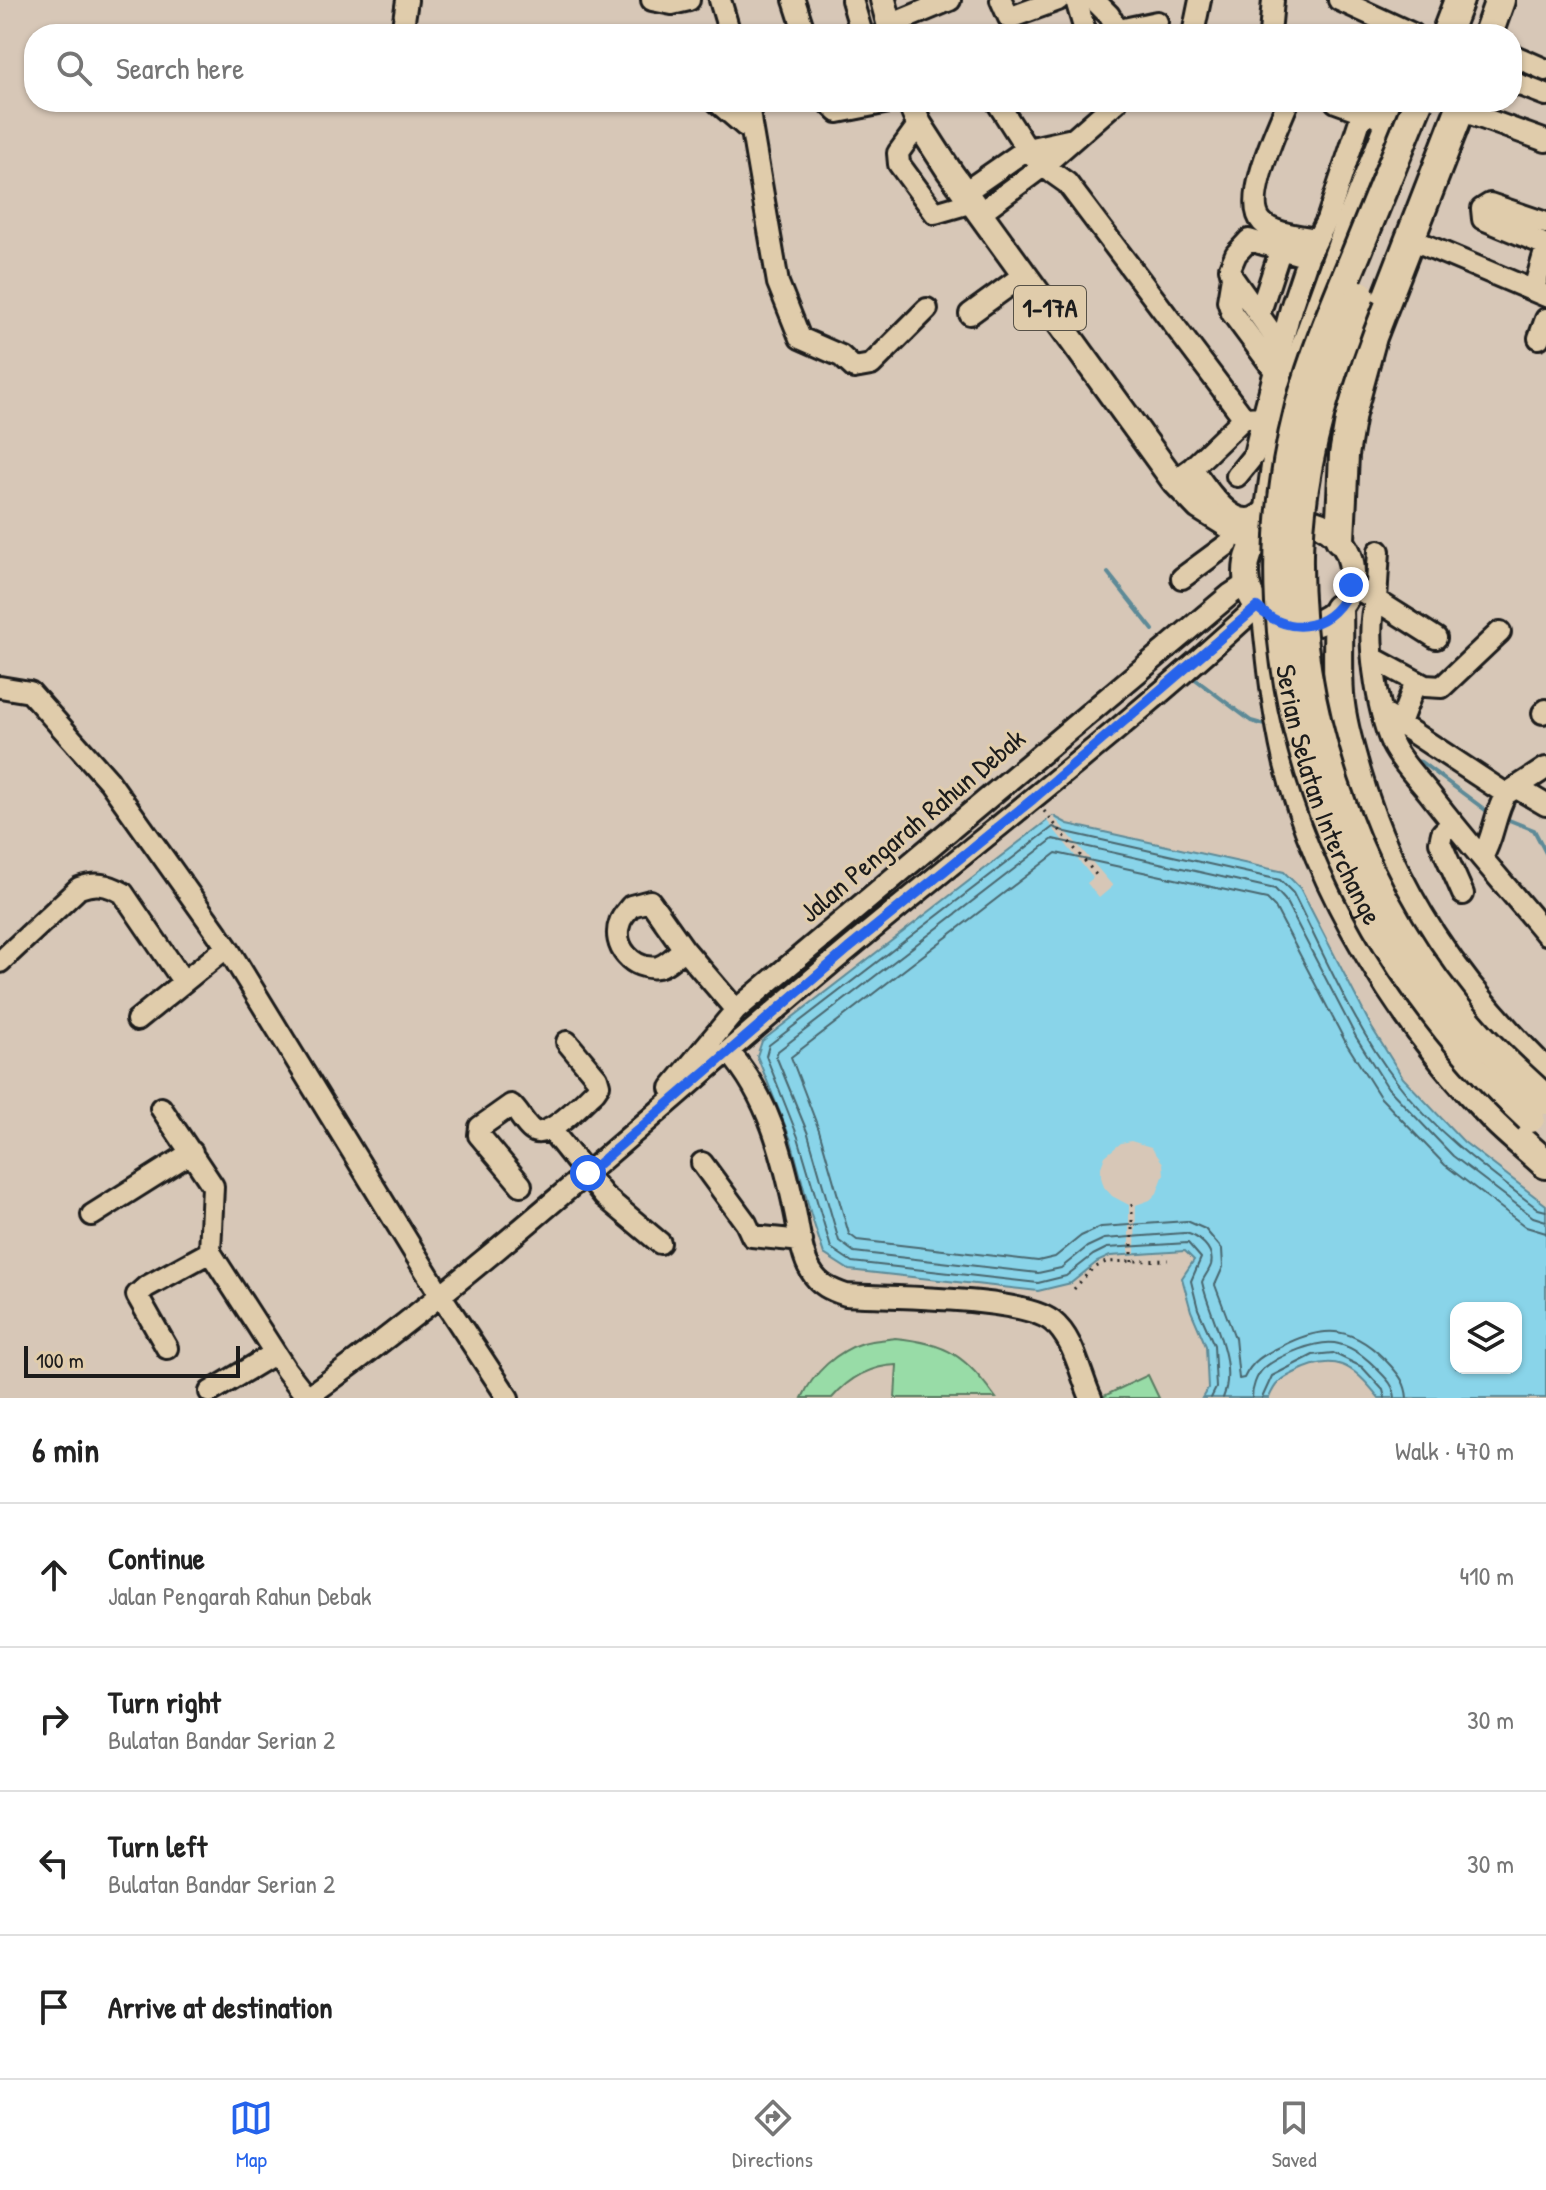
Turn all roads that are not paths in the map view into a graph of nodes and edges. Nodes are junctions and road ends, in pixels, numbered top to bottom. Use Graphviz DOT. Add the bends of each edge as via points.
graph roads {
  1 [pos="407,0"];
  2 [pos="652,0"];
  3 [pos="689,0"];
  4 [pos="794,0"];
  5 [pos="852,0"];
  6 [pos="883,0"];
  7 [pos="950,0"];
  8 [pos="1058,0"];
  9 [pos="1076,0"];
  10 [pos="1094,0"];
  11 [pos="1200,0"];
  12 [pos="1273,0"];
  13 [pos="1339,0"];
  14 [pos="1441,0"];
  15 [pos="1459,0"];
  16 [pos="1479,0"];
  17 [pos="1500,0"];
  18 [pos="1376,7"];
  19 [pos="1009,17"];
  20 [pos="1157,22"];
  21 [pos="403,24"];
  22 [pos="714,24"];
  23 [pos="727,24"];
  24 [pos="802,24"];
  25 [pos="859,24"];
  26 [pos="889,24"];
  27 [pos="903,24"];
  28 [pos="1083,24"];
  29 [pos="1115,24"];
  30 [pos="1150,24"];
  31 [pos="1195,24"];
  32 [pos="1271,24"];
  33 [pos="1399,24"];
  34 [pos="1432,24"];
  35 [pos="1450,24"];
  36 [pos="1470,24"];
  37 [pos="1492,24"];
  38 [pos="1522,59"];
  39 [pos="1546,70"];
  40 [pos="1522,86"];
  41 [pos="1546,95"];
  42 [pos="727,112"];
  43 [pos="751,112"];
  44 [pos="1003,112"];
  45 [pos="1105,112"];
  46 [pos="1284,112"];
  47 [pos="1363,112"];
  48 [pos="1395,112"];
  49 [pos="1414,112"];
  50 [pos="1451,112"];
  51 [pos="1452,112"];
  52 [pos="1472,112"];
  53 [pos="914,113"];
  54 [pos="751,125"];
  55 [pos="1077,138"];
  56 [pos="1546,141"];
  57 [pos="1027,149"];
  58 [pos="1043,166"];
  59 [pos="973,202"];
  60 [pos="1339,222"];
  61 [pos="1546,223"];
  62 [pos="1411,239"];
  63 [pos="1546,247"];
  64 [pos="1281,248"];
  65 [pos="1312,248"];
  66 [pos="1025,274"];
  67 [pos="1232,277"];
  68 [pos="1540,292"];
  69 [pos="927,309"];
  70 [pos="970,314"];
  71 [pos="1259,315"];
  72 [pos="1281,346"];
  73 [pos="1275,371"];
  74 [pos="1254,417"];
  75 [pos="1183,474"];
  76 [pos="1237,476"];
  77 [pos="1199,507"];
  78 [pos="1263,526"];
  79 [pos="1340,539"];
  80 [pos="1228,544"];
  81 [pos="1379,551"];
  82 [pos="1246,575"];
  83 [pos="1182,578"];
  84 [pos="1345,597"];
  85 [pos="1376,600"];
  86 [pos="1262,611"];
  87 [pos="1500,632"];
  88 [pos="1436,638"];
  89 [pos="1373,658"];
  90 [pos="1416,681"];
  91 [pos="0,687"];
  92 [pos="1339,695"];
  93 [pos="1277,708"];
  94 [pos="1392,718"];
  95 [pos="1544,771"];
  96 [pos="1507,796"];
  97 [pos="1544,800"];
  98 [pos="1452,823"];
  99 [pos="1482,857"];
  100 [pos="1463,894"];
  101 [pos="1546,934"];
  102 [pos="227,947"];
  103 [pos="684,949"];
  104 [pos="0,962"];
  105 [pos="183,981"];
  106 [pos="736,1010"];
  107 [pos="137,1020"];
  108 [pos="567,1042"];
  109 [pos="729,1052"];
  110 [pos="1546,1074"];
  111 [pos="161,1108"];
  112 [pos="1542,1113"];
  113 [pos="551,1130"];
  114 [pos="635,1130"];
  115 [pos="192,1152"];
  116 [pos="702,1163"];
  117 [pos="1546,1164"];
  118 [pos="588,1173"];
  119 [pos="521,1185"];
  120 [pos="92,1215"];
  121 [pos="802,1241"];
  122 [pos="660,1243"];
  123 [pos="210,1252"];
  124 [pos="441,1296"];
  125 [pos="167,1348"];
  126 [pos="275,1353"];
  127 [pos="210,1392"];
  128 [pos="306,1397"];
  129 [pos="508,1398"];
  130 [pos="1091,1398"];
  1 -- 21 [label="street"];
  2 -- 3 [label="street"];
  4 -- 24 [label="street"];
  5 -- 25 [label="street"];
  6 -- 26 [label="main road"];
  7 -- 27 [label="street"];
  8 -- 19 [label="street"];
  9 -- 28 [label="street"];
  10 -- 29 [label="street"];
  11 -- 31 [label="street"];
  12 -- 32 [label="street"];
  13 -- 18 [label="street"];
  14 -- 34 [label="highway"];
  15 -- 35 [label="highway"];
  16 -- 36 [label="highway"];
  17 -- 37 [label="highway"];
  18 -- 33 [label="street"];
  20 -- 30 [label="street"];
  22 -- 23 [label="street" via="720,0"];
  38 -- 39 [label="street"];
  40 -- 41 [label="street"];
  42 -- 54 [label="street" via="739,123"];
  43 -- 54 [label="street"];
  44 -- 57 [label="street"];
  45 -- 55 [label="street"];
  46 -- 65 [label="street" via="1260,179 1256,210 1271,228"];
  47 -- 60 [label="street"];
  48 -- 60 [label="highway"];
  49 -- 112 [label="highway, Serian Selatan Interchange, bridge" via="1335,305 1300,407 1279,546 1284,660 1293,712 1326,821 1372,918 1430,1008 1511,1100"];
  50 -- 112 [label="highway, Serian Selatan Interchange, bridge" via="1352,315 1316,430 1298,552 1301,624 1309,691 1324,751 1343,809 1389,908 1454,1005"];
  51 -- 62 [label="highway"];
  52 -- 56 [label="street"];
  53 -- 59 [label="main road, 1-17A"];
  53 -- 59 [label="street" via="898,153 899,164 935,213"];
  54 -- 69 [label="street" via="778,283 800,338 841,356 854,368 871,365"];
  55 -- 57 [label="street"];
  55 -- 58 [label="street"];
  57 -- 58 [label="street"];
  57 -- 59 [label="street"];
  58 -- 59 [label="street"];
  58 -- 74 [label="street" via="1067,183"];
  59 -- 66 [label="main road, 1-17A"];
  60 -- 65 [label="street"];
  60 -- 78 [label="highway" via="1282,425"];
  61 -- 63 [label="street" via="1490,204 1482,209 1483,219"];
  62 -- 68 [label="street"];
  62 -- 79 [label="highway" via="1372,337 1351,414"];
  63 -- 68 [label="street"];
  64 -- 65 [label="street"];
  64 -- 67 [label="street" via="1249,240 1236,254"];
  64 -- 71 [label="street"];
  65 -- 72 [label="street"];
  66 -- 70 [label="street"];
  66 -- 75 [label="main road, 1-17A"];
  67 -- 71 [label="street"];
  67 -- 73 [label="street" via="1232,313"];
  71 -- 72 [label="street"];
  72 -- 73 [label="street"];
  73 -- 74 [label="street"];
  74 -- 75 [label="street"];
  74 -- 76 [label="street" via="1254,455"];
  75 -- 77 [label="main road, 1-17A"];
  75 -- 78 [label="street" via="1238,517"];
  77 -- 78 [label="main road, 1-17A"];
  77 -- 80 [label="main road, 1-17A"];
  78 -- 79 [label="main road" via="1302,519 1317,522"];
  78 -- 82 [label="main road"];
  79 -- 84 [label="main road" via="1351,561"];
  80 -- 82 [label="main road, 1-17A"];
  80 -- 83 [label="street"];
  81 -- 85 [label="street"];
  82 -- 86 [label="main road, 1-17A"];
  82 -- 106 [label="street, Jalan Pengarah Rahun Debak" via="1219,604"];
  84 -- 85 [label="street"];
  84 -- 86 [label="main road" via="1325,619 1309,625 1292,626"];
  84 -- 92 [label="highway"];
  85 -- 88 [label="street"];
  85 -- 89 [label="street" via="1371,613"];
  86 -- 93 [label="highway"];
  86 -- 109 [label="street, Jalan Pengarah Rahun Debak"];
  87 -- 90 [label="street" via="1442,687"];
  89 -- 90 [label="street"];
  89 -- 94 [label="street"];
  90 -- 94 [label="street"];
  91 -- 102 [label="street" via="30,692 109,781"];
  92 -- 93 [label="highway" via="1316,680 1299,680 1286,689"];
  92 -- 110 [label="highway" via="1370,818 1402,886 1476,1000"];
  93 -- 117 [label="highway" via="1307,819 1357,931 1444,1060 1496,1119"];
  94 -- 96 [label="street"];
  94 -- 98 [label="street" via="1393,745"];
  95 -- 96 [label="street"];
  96 -- 97 [label="street"];
  96 -- 99 [label="street"];
  98 -- 99 [label="street"];
  98 -- 100 [label="street" via="1440,842"];
  99 -- 101 [label="street"];
  102 -- 105 [label="street"];
  102 -- 124 [label="street"];
  103 -- 106 [label="street"];
  104 -- 105 [label="street" via="79,888 109,885 123,893"];
  105 -- 107 [label="street"];
  106 -- 114 [label="street, Jalan Pengarah Rahun Debak"];
  108 -- 113 [label="street" via="599,1085"];
  109 -- 114 [label="street, Jalan Pengarah Rahun Debak"];
  109 -- 121 [label="street" via="746,1072 770,1119"];
  111 -- 115 [label="street"];
  113 -- 118 [label="street"];
  113 -- 119 [label="street" via="533,1131 511,1105 480,1127 479,1135"];
  114 -- 118 [label="street, Jalan Pengarah Rahun Debak"];
  115 -- 120 [label="street"];
  115 -- 123 [label="street" via="213,1186"];
  116 -- 121 [label="street" via="752,1236"];
  118 -- 122 [label="street" via="604,1196"];
  118 -- 124 [label="street, Jalan Pengarah Rahun Debak"];
  121 -- 130 [label="street" via="810,1271 825,1288 846,1295 993,1303 1034,1311 1066,1337"];
  123 -- 125 [label="street" via="137,1295"];
  123 -- 126 [label="street"];
  124 -- 128 [label="street, Jalan Pengarah Rahun Debak"];
  124 -- 129 [label="street"];
  126 -- 127 [label="street"];
  126 -- 128 [label="street"];
}
